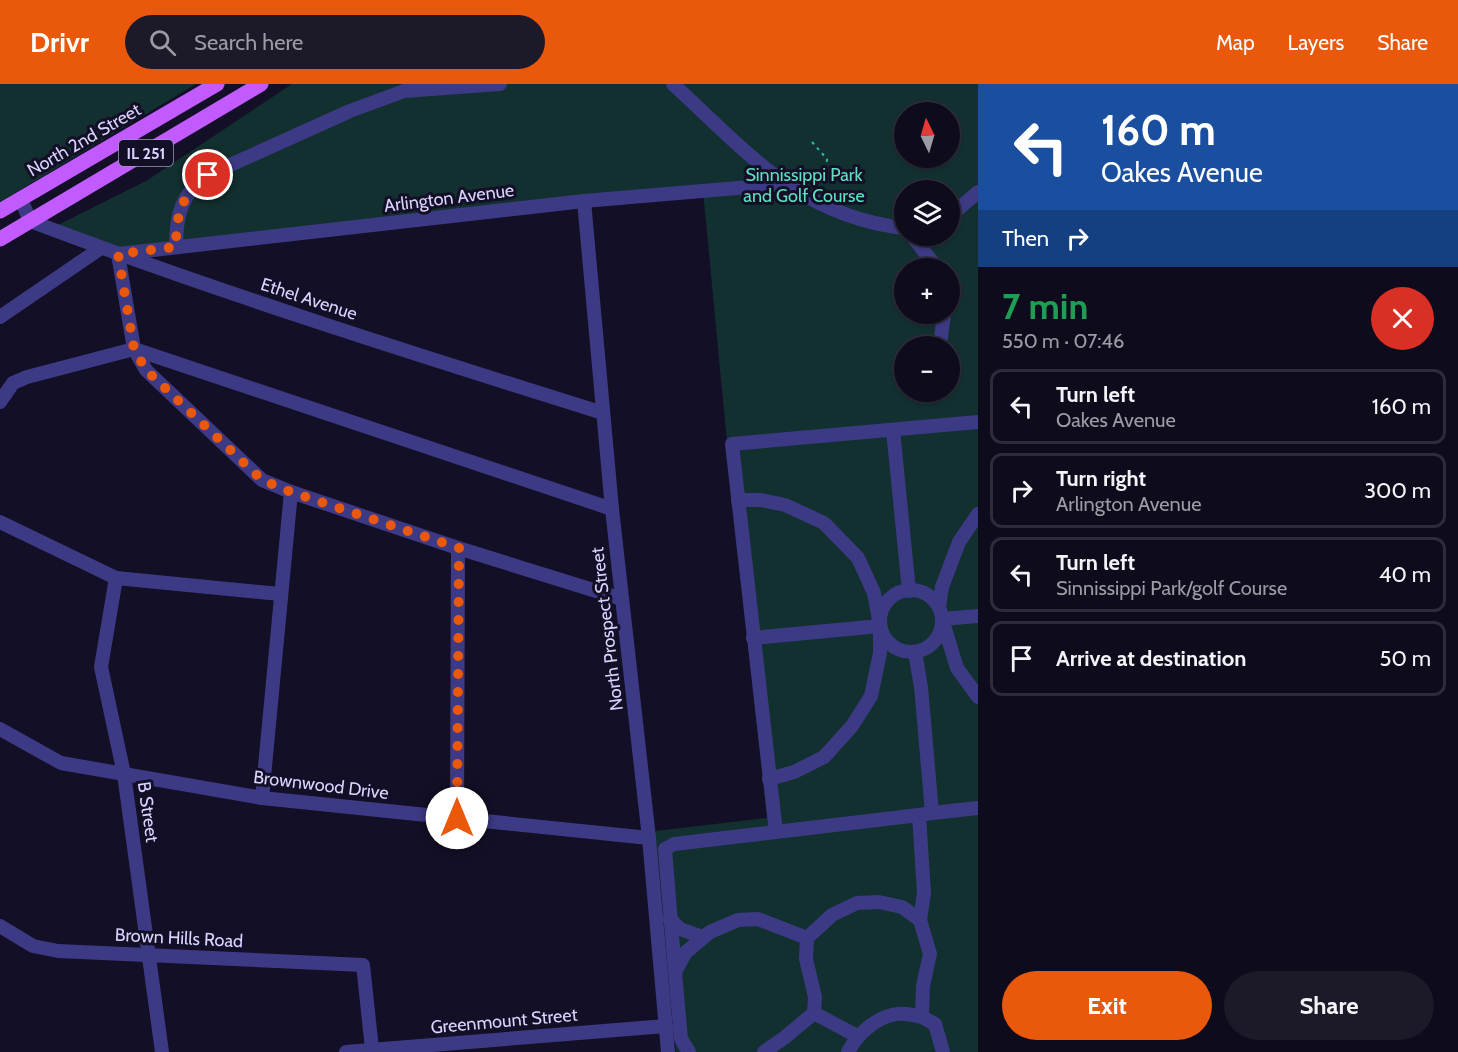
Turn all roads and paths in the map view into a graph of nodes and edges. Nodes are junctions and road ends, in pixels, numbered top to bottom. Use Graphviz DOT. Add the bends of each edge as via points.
graph roads {
  1 [pos="217,84"];
  2 [pos="261,84"];
  3 [pos="500,84"];
  4 [pos="673,84"];
  5 [pos="812,142"];
  6 [pos="785,184"];
  7 [pos="978,192"];
  8 [pos="21,199"];
  9 [pos="809,199"];
  10 [pos="584,201"];
  11 [pos="960,207"];
  12 [pos="0,211"];
  13 [pos="30,221"];
  14 [pos="894,227"];
  15 [pos="0,239"];
  16 [pos="920,246"];
  17 [pos="176,247"];
  18 [pos="101,248"];
  19 [pos="118,254"];
  20 [pos="929,258"];
  21 [pos="0,317"];
  22 [pos="134,349"];
  23 [pos="0,402"];
  24 [pos="603,413"];
  25 [pos="978,422"];
  26 [pos="893,430"];
  27 [pos="291,492"];
  28 [pos="738,500"];
  29 [pos="612,509"];
  30 [pos="978,514"];
  31 [pos="0,522"];
  32 [pos="459,548"];
  33 [pos="116,578"];
  34 [pos="909,591"];
  35 [pos="280,594"];
  36 [pos="622,599"];
  37 [pos="940,613"];
  38 [pos="978,616"];
  39 [pos="880,626"];
  40 [pos="753,638"];
  41 [pos="915,652"];
  42 [pos="978,697"];
  43 [pos="0,729"];
  44 [pos="124,774"];
  45 [pos="769,779"];
  46 [pos="262,798"];
  47 [pos="978,808"];
  48 [pos="926,814"];
  49 [pos="457,818"];
  50 [pos="776,832"];
  51 [pos="649,838"];
  52 [pos="670,919"];
  53 [pos="920,920"];
  54 [pos="0,926"];
  55 [pos="704,937"];
  56 [pos="807,938"];
  57 [pos="150,954"];
  58 [pos="675,972"];
  59 [pos="814,1013"];
  60 [pos="922,1017"];
  61 [pos="666,1026"];
  62 [pos="857,1036"];
  63 [pos="681,1045"];
  64 [pos="372,1049"];
  65 [pos="162,1052"];
  66 [pos="346,1052"];
  67 [pos="668,1052"];
  68 [pos="689,1052"];
  69 [pos="764,1052"];
  70 [pos="848,1052"];
  71 [pos="943,1052"];
  1 -- 8 [label="main road, North 2nd Street / IL 251"];
  2 -- 13 [label="main road, IL 251"];
  3 -- 17 [label="street" via="404,91 208,175 186,195 176,229"];
  4 -- 6 [label="street"];
  5 -- 9 [label="path" via="827,159 822,184"];
  6 -- 9 [label="street"];
  6 -- 10 [label="street, Arlington Avenue"];
  7 -- 11 [label="street"];
  8 -- 12 [label="main road, North 2nd Street / IL 251"];
  8 -- 13 [label="street"];
  9 -- 14 [label="street" via="841,213"];
  10 -- 17 [label="street, Arlington Avenue"];
  10 -- 24 [label="street, North Prospect Street"];
  13 -- 15 [label="main road, IL 251"];
  13 -- 18 [label="street, Ethel Avenue"];
  16 -- 20 [label="street"];
  17 -- 19 [label="street, Arlington Avenue"];
  18 -- 19 [label="street, Ethel Avenue"];
  18 -- 21 [label="street"];
  19 -- 22 [label="street"];
  19 -- 24 [label="street, Ethel Avenue"];
  22 -- 23 [label="street" via="27,377 13,383"];
  22 -- 27 [label="street" via="146,370 262,480"];
  22 -- 29 [label="street"];
  24 -- 29 [label="street, North Prospect Street"];
  25 -- 26 [label="street"];
  26 -- 28 [label="street" via="732,444"];
  26 -- 34 [label="street"];
  27 -- 32 [label="street"];
  27 -- 35 [label="street"];
  28 -- 39 [label="street" via="785,505 824,523 858,558 874,593"];
  28 -- 40 [label="street"];
  29 -- 36 [label="street, North Prospect Street"];
  30 -- 37 [label="street" via="959,542 942,587"];
  31 -- 33 [label="street"];
  32 -- 36 [label="street"];
  32 -- 49 [label="street"];
  33 -- 35 [label="street"];
  33 -- 44 [label="street, B Street" via="101,667"];
  34 -- 37 [label="street" via="926,594"];
  34 -- 39 [label="street" via="888,600"];
  35 -- 46 [label="street"];
  36 -- 51 [label="street, North Prospect Street"];
  37 -- 38 [label="street"];
  37 -- 41 [label="street" via="941,629 934,642"];
  37 -- 42 [label="street" via="957,668"];
  39 -- 40 [label="street"];
  39 -- 41 [label="street" via="894,647"];
  39 -- 45 [label="street" via="880,653 872,696 852,726 824,757"];
  40 -- 45 [label="street"];
  41 -- 48 [label="street" via="921,687"];
  43 -- 44 [label="street, Brownwood Drive" via="61,763"];
  44 -- 46 [label="street, Brownwood Drive"];
  44 -- 57 [label="street, B Street"];
  45 -- 50 [label="street"];
  46 -- 49 [label="street, Brownwood Drive"];
  47 -- 48 [label="street"];
  48 -- 50 [label="street"];
  48 -- 53 [label="street"];
  49 -- 51 [label="street, Brownwood Drive"];
  50 -- 52 [label="street" via="674,844 665,849"];
  51 -- 61 [label="street, North Prospect Street"];
  52 -- 55 [label="street" via="680,929"];
  52 -- 58 [label="street"];
  53 -- 56 [label="street" via="903,908 879,902 858,903 832,915"];
  53 -- 60 [label="street" via="930,954"];
  54 -- 57 [label="street, Brown Hills Road" via="33,946 58,951"];
  55 -- 56 [label="street" via="738,920 758,919"];
  55 -- 58 [label="street" via="686,952"];
  56 -- 59 [label="street"];
  57 -- 64 [label="street, Brown Hills Road" via="363,965"];
  57 -- 65 [label="street, B Street"];
  58 -- 63 [label="street"];
  59 -- 62 [label="street"];
  59 -- 69 [label="street"];
  60 -- 62 [label="street" via="892,1014"];
  60 -- 71 [label="street" via="935,1024"];
  61 -- 64 [label="street, Greenmount Street"];
  61 -- 67 [label="street, North Prospect Street"];
  62 -- 70 [label="street"];
  63 -- 68 [label="street"];
  64 -- 66 [label="street, Greenmount Street"];
}
